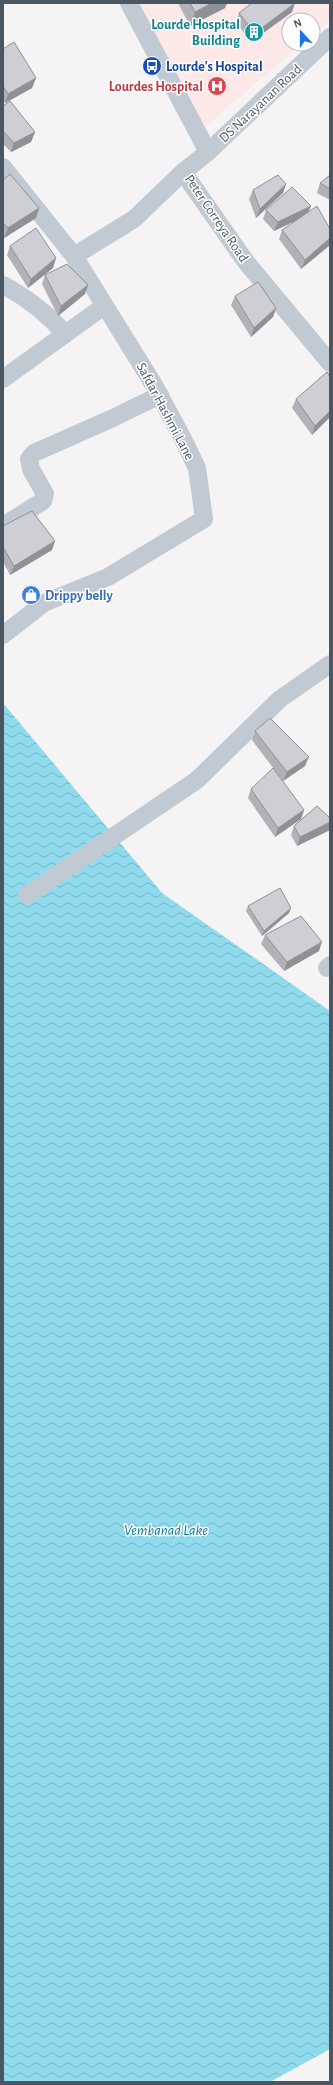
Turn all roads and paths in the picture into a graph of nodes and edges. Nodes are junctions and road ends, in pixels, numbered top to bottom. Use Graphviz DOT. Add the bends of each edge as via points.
graph roads {
  1 [pos="129,3"];
  2 [pos="330,37"];
  3 [pos="208,152"];
  4 [pos="3,167"];
  5 [pos="183,172"];
  6 [pos="74,256"];
  7 [pos="3,285"];
  8 [pos="104,306"];
  9 [pos="65,334"];
  10 [pos="330,363"];
  11 [pos="3,379"];
  12 [pos="160,395"];
  13 [pos="3,526"];
  14 [pos="3,635"];
  15 [pos="330,664"];
  16 [pos="28,895"];
  1 -- 3 [label="street"];
  2 -- 3 [label="street, DS Narayanan Road"];
  3 -- 5 [label="street, Peter Correya Road"];
  4 -- 6 [label="street, Safdar Hashmi Lane"];
  5 -- 6 [label="street" via="134,218"];
  5 -- 10 [label="street, Peter Correya Road" via="246,262"];
  6 -- 8 [label="street, Safdar Hashmi Lane"];
  7 -- 9 [label="street" via="27,298 54,320"];
  8 -- 9 [label="street"];
  8 -- 12 [label="street, Safdar Hashmi Lane"];
  9 -- 11 [label="street"];
  12 -- 13 [label="street" via="34,452 29,459 31,469 46,494 43,501"];
  12 -- 14 [label="street, Safdar Hashmi Lane" via="197,468 204,519 108,577 44,603"];
  15 -- 16 [label="street" via="280,699 197,780"];
}
